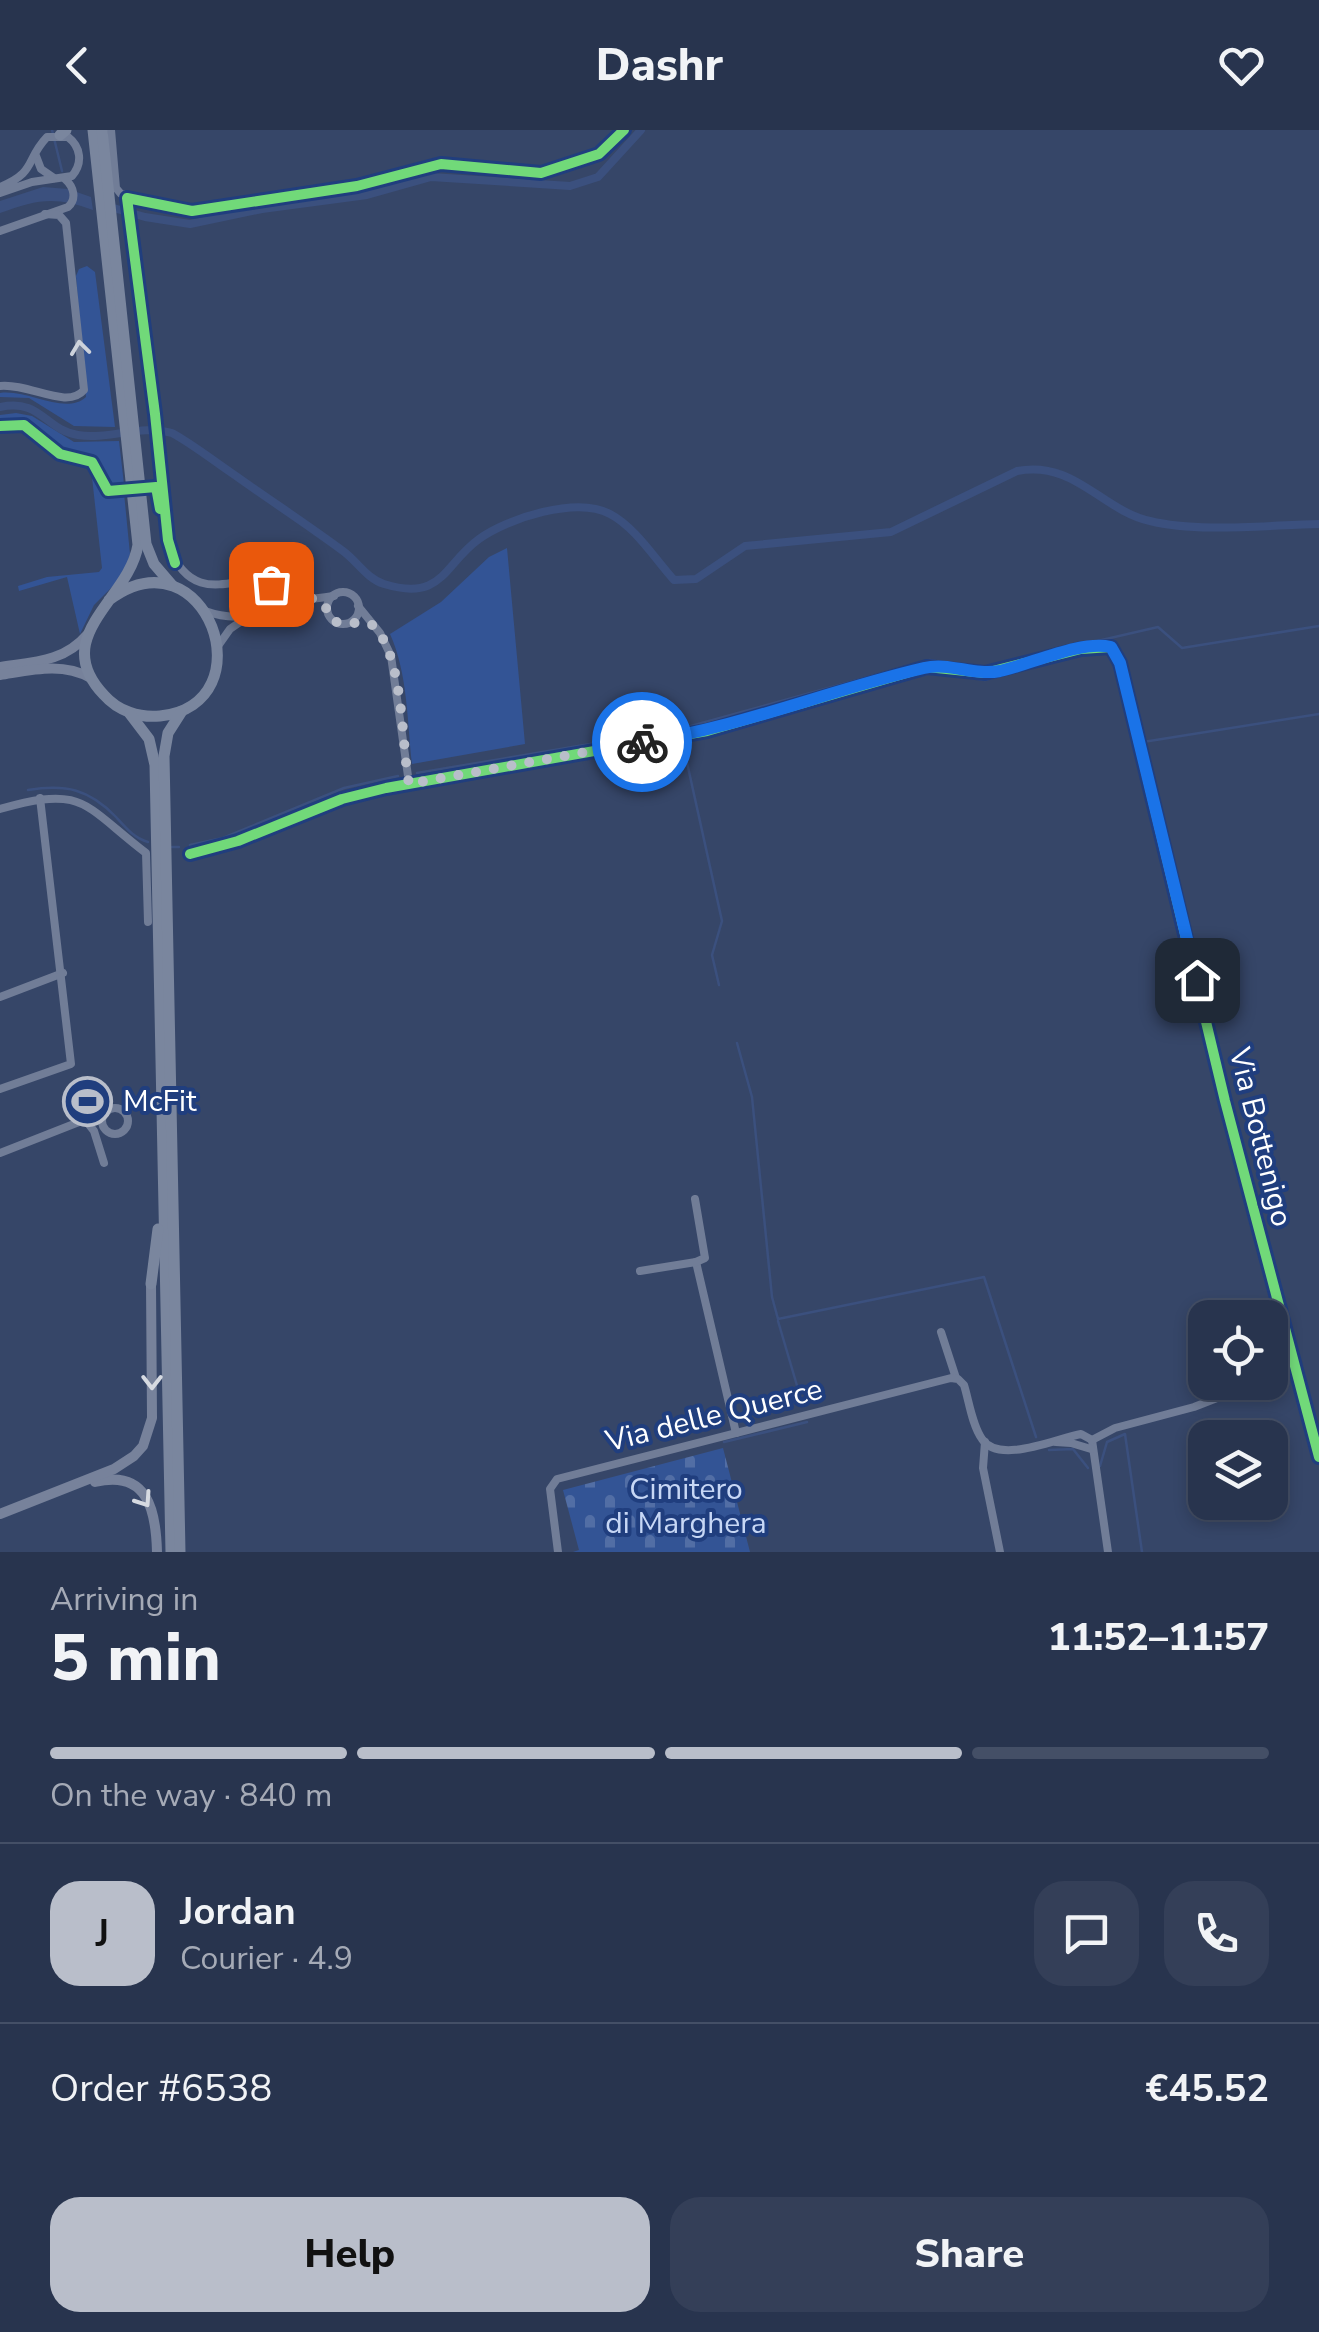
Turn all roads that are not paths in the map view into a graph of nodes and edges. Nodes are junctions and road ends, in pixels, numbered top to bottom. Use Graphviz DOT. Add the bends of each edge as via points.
graph roads {
  1 [pos="38,130"];
  2 [pos="93,130"];
  3 [pos="102,130"];
  4 [pos="111,130"];
  5 [pos="624,130"];
  6 [pos="56,135"];
  7 [pos="38,150"];
  8 [pos="54,178"];
  9 [pos="66,180"];
  10 [pos="0,190"];
  11 [pos="104,191"];
  12 [pos="127,200"];
  13 [pos="45,214"];
  14 [pos="0,231"];
  15 [pos="0,386"];
  16 [pos="132,445"];
  17 [pos="175,588"];
  18 [pos="334,596"];
  19 [pos="314,598"];
  20 [pos="109,600"];
  21 [pos="283,605"];
  22 [pos="358,606"];
  23 [pos="327,609"];
  24 [pos="205,611"];
  25 [pos="247,617"];
  26 [pos="350,622"];
  27 [pos="375,626"];
  28 [pos="88,634"];
  29 [pos="218,646"];
  30 [pos="0,667"];
  31 [pos="0,675"];
  32 [pos="92,679"];
  33 [pos="185,708"];
  34 [pos="127,712"];
  35 [pos="409,784"];
  36 [pos="40,798"];
  37 [pos="0,809"];
  38 [pos="190,854"];
  39 [pos="148,922"];
  40 [pos="63,973"];
  41 [pos="0,996"];
  42 [pos="0,1089"];
  43 [pos="107,1111"];
  44 [pos="83,1122"];
  45 [pos="106,1129"];
  46 [pos="97,1141"];
  47 [pos="0,1153"];
  48 [pos="695,1199"];
  49 [pos="163,1200"];
  50 [pos="696,1262"];
  51 [pos="640,1271"];
  52 [pos="151,1284"];
  53 [pos="941,1332"];
  54 [pos="1295,1368"];
  55 [pos="1288,1371"];
  56 [pos="956,1378"];
  57 [pos="1214,1400"];
  58 [pos="736,1433"];
  59 [pos="984,1442"];
  60 [pos="1092,1444"];
  61 [pos="1319,1456"];
  62 [pos="32,1502"];
  63 [pos="0,1514"];
  64 [pos="157,1552"];
  65 [pos="172,1552"];
  66 [pos="180,1552"];
  67 [pos="558,1552"];
  68 [pos="1000,1552"];
  69 [pos="1108,1552"];
  1 -- 6 [label="street"];
  1 -- 7 [label="street"];
  2 -- 11 [label="main road"];
  3 -- 11 [label="main road"];
  4 -- 12 [label="street" via="116,188"];
  5 -- 12 [label="street" via="599,154 541,173 442,164 357,186 192,210"];
  6 -- 7 [label="street"];
  6 -- 9 [label="street" via="72,141 80,156"];
  7 -- 8 [label="street" via="41,169"];
  7 -- 10 [label="street" via="24,175"];
  8 -- 9 [label="street"];
  8 -- 10 [label="street"];
  9 -- 13 [label="street" via="73,200"];
  11 -- 16 [label="main road"];
  12 -- 21 [label="street" via="168,540 178,566 208,584 265,582"];
  13 -- 14 [label="street"];
  15 -- 13 [label="street, one-way" via="26,386 64,399 84,390 66,223"];
  16 -- 17 [label="main road" via="146,544"];
  16 -- 20 [label="main road" via="138,545 130,572"];
  17 -- 20 [label="main road" via="145,584"];
  17 -- 24 [label="main road"];
  18 -- 19 [label="street"];
  18 -- 22 [label="street" via="347,593"];
  18 -- 23 [label="street"];
  19 -- 21 [label="street"];
  19 -- 23 [label="street"];
  20 -- 28 [label="main road"];
  21 -- 25 [label="street"];
  22 -- 26 [label="street"];
  22 -- 27 [label="street"];
  23 -- 26 [label="street" via="335,622"];
  24 -- 25 [label="street"];
  24 -- 29 [label="main road"];
  25 -- 29 [label="street"];
  26 -- 27 [label="street"];
  27 -- 35 [label="street" via="391,656"];
  28 -- 30 [label="street" via="53,659"];
  28 -- 32 [label="main road"];
  29 -- 33 [label="main road" via="210,682"];
  31 -- 32 [label="street" via="55,668"];
  32 -- 34 [label="main road"];
  33 -- 34 [label="main road" via="156,716"];
  33 -- 66 [label="main road" via="168,734 164,756"];
  34 -- 49 [label="main road" via="145,731 155,765"];
  35 -- 38 [label="street, Via Bottenigo" via="354,796"];
  35 -- 54 [label="street, Via Bottenigo" via="697,733 928,667 985,673 1099,645 1113,648"];
  36 -- 37 [label="street"];
  36 -- 39 [label="street" via="88,806 146,853"];
  36 -- 40 [label="street"];
  40 -- 41 [label="street"];
  40 -- 42 [label="street" via="72,1064"];
  43 -- 44 [label="street"];
  43 -- 45 [label="street"];
  43 -- 45 [label="street" via="118,1109 127,1119 121,1132"];
  44 -- 45 [label="street"];
  44 -- 46 [label="street"];
  44 -- 47 [label="street"];
  45 -- 46 [label="street"];
  45 -- 46 [label="street" via="103,1161"];
  48 -- 50 [label="street" via="706,1256"];
  49 -- 52 [label="main road"];
  49 -- 65 [label="main road"];
  50 -- 51 [label="street"];
  50 -- 58 [label="street"];
  52 -- 62 [label="street, one-way" via="152,1418 142,1446 114,1469"];
  53 -- 56 [label="street"];
  54 -- 55 [label="street"];
  54 -- 61 [label="street, Via Bottenigo"];
  56 -- 58 [label="street, Via delle Querce"];
  56 -- 59 [label="street"];
  57 -- 60 [label="street" via="1115,1428"];
  58 -- 67 [label="street, Via delle Querce" via="557,1479 550,1489"];
  59 -- 60 [label="street" via="1006,1451 1082,1434"];
  59 -- 68 [label="street"];
  60 -- 69 [label="street"];
  62 -- 63 [label="street"];
  62 -- 64 [label="street, one-way" via="108,1479 133,1485 152,1507"];
}
